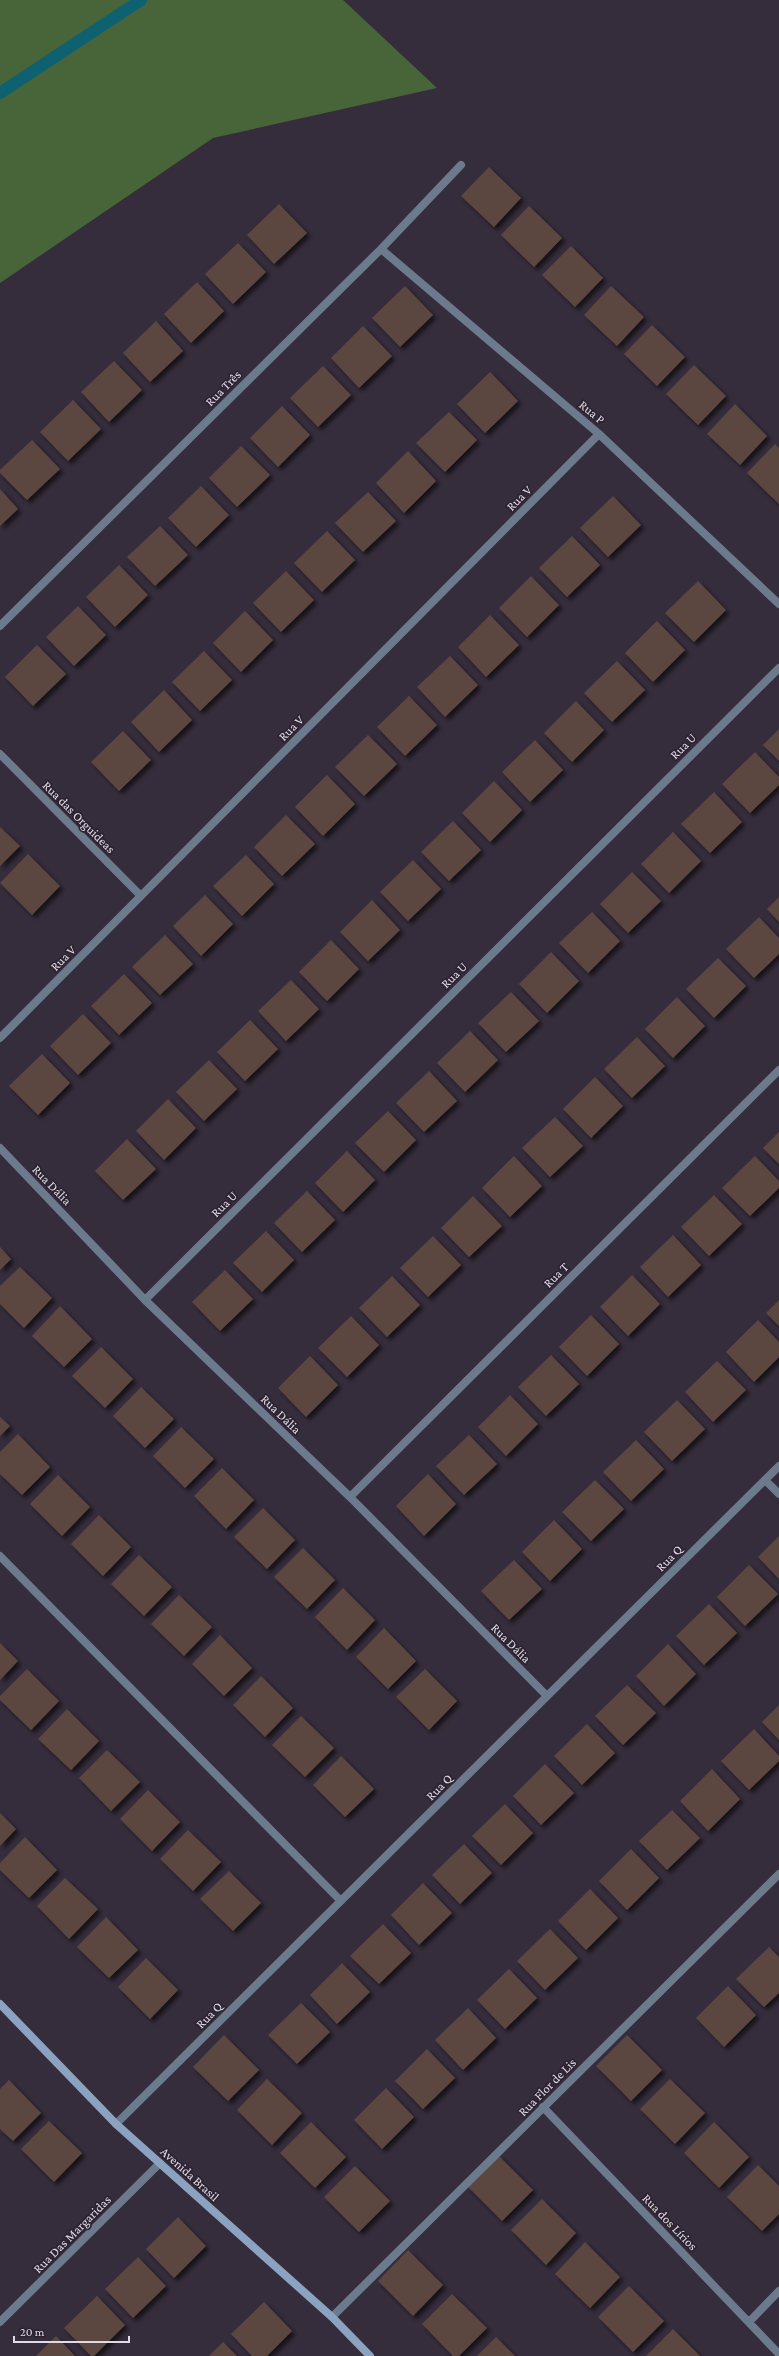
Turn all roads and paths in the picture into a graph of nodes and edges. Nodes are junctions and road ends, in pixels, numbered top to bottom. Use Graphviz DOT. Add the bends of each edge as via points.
graph roads {
  1 [pos="461,165"];
  2 [pos="381,249"];
  3 [pos="599,434"];
  4 [pos="779,604"];
  5 [pos="0,626"];
  6 [pos="779,668"];
  7 [pos="0,754"];
  8 [pos="141,896"];
  9 [pos="0,1038"];
  10 [pos="779,1070"];
  11 [pos="0,1148"];
  12 [pos="145,1300"];
  13 [pos="779,1466"];
  14 [pos="765,1480"];
  15 [pos="779,1494"];
  16 [pos="350,1497"];
  17 [pos="0,1556"];
  18 [pos="547,1696"];
  19 [pos="779,1874"];
  20 [pos="341,1900"];
  21 [pos="0,2004"];
  22 [pos="544,2107"];
  23 [pos="116,2124"];
  24 [pos="160,2163"];
  25 [pos="779,2291"];
  26 [pos="332,2317"];
  27 [pos="0,2322"];
  28 [pos="749,2322"];
  29 [pos="779,2354"];
  30 [pos="370,2356"];
  1 -- 2 [label="street, Rua Três"];
  2 -- 3 [label="street, Rua P"];
  2 -- 5 [label="street, Rua Três"];
  3 -- 4 [label="street, Rua P"];
  3 -- 8 [label="street, Rua V"];
  6 -- 12 [label="street, Rua U"];
  7 -- 8 [label="street, Rua das Orguideas"];
  8 -- 9 [label="street, Rua V"];
  10 -- 16 [label="street, Rua T"];
  11 -- 12 [label="street, Rua Dália"];
  12 -- 16 [label="street, Rua Dália"];
  13 -- 14 [label="street, Rua Q"];
  14 -- 15 [label="street"];
  14 -- 18 [label="street, Rua Q"];
  16 -- 18 [label="street, Rua Dália"];
  17 -- 20 [label="street"];
  18 -- 20 [label="street, Rua Q"];
  19 -- 22 [label="street, Rua Flor de Lis"];
  20 -- 23 [label="street, Rua Q"];
  21 -- 23 [label="street, Avenida Brasil"];
  22 -- 26 [label="street, Rua Flor de Lis"];
  22 -- 28 [label="street, Rua dos Lírios"];
  23 -- 24 [label="street, Avenida Brasil"];
  24 -- 26 [label="street, Avenida Brasil"];
  24 -- 27 [label="street, Rua Das Margaridas"];
  25 -- 28 [label="street"];
  26 -- 30 [label="street, Avenida Brasil"];
  28 -- 29 [label="street, Rua dos Lírios"];
}
